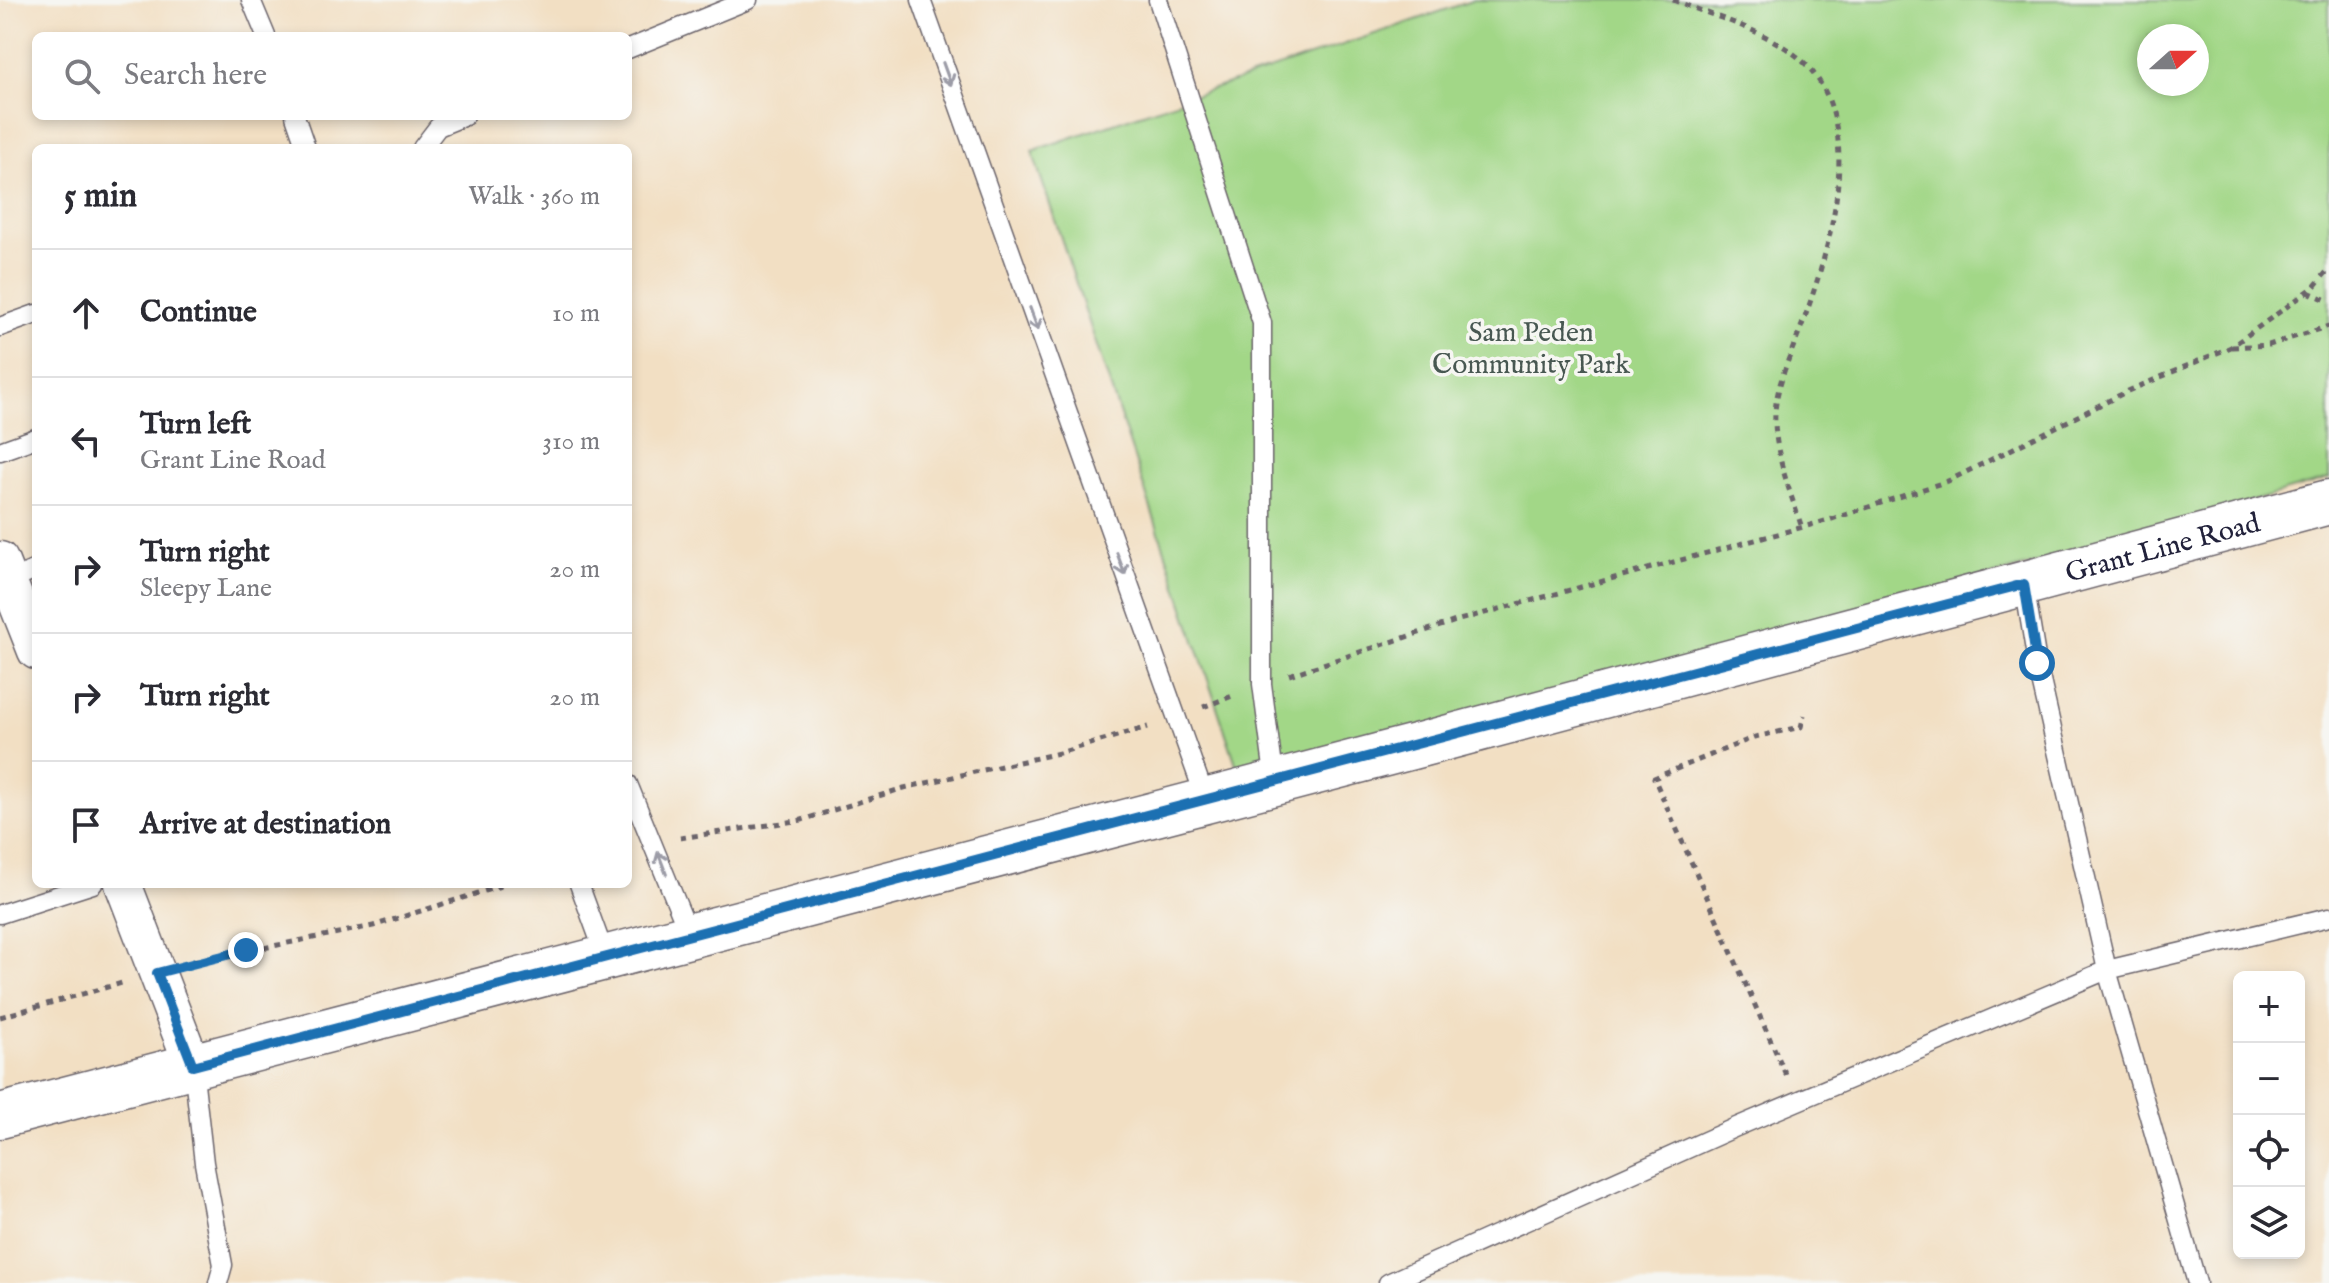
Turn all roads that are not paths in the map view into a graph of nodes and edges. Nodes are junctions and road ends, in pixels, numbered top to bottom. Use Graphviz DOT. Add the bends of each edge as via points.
graph roads {
  1 [pos="251,0"];
  2 [pos="748,0"];
  3 [pos="921,0"];
  4 [pos="1158,0"];
  5 [pos="264,32"];
  6 [pos="632,47"];
  7 [pos="296,120"];
  8 [pos="455,120"];
  9 [pos="305,144"];
  10 [pos="425,144"];
  11 [pos="32,315"];
  12 [pos="0,327"];
  13 [pos="32,439"];
  14 [pos="0,451"];
  15 [pos="2329,502"];
  16 [pos="11,573"];
  17 [pos="2024,584"];
  18 [pos="32,639"];
  19 [pos="1275,783"];
  20 [pos="632,793"];
  21 [pos="1206,801"];
  22 [pos="81,888"];
  23 [pos="125,888"];
  24 [pos="580,888"];
  25 [pos="0,914"];
  26 [pos="2329,917"];
  27 [pos="690,936"];
  28 [pos="606,958"];
  29 [pos="2107,970"];
  30 [pos="193,1066"];
  31 [pos="0,1116"];
  32 [pos="218,1283"];
  33 [pos="1388,1283"];
  34 [pos="2197,1283"];
  1 -- 5 [label="lane"];
  2 -- 6 [label="lane"];
  3 -- 21 [label="lane, one-way"];
  4 -- 19 [label="lane" via="1262,323 1262,684"];
  7 -- 9 [label="lane"];
  8 -- 10 [label="lane" via="438,127"];
  11 -- 12 [label="lane"];
  13 -- 14 [label="lane"];
  15 -- 17 [label="main road, Grant Line Road"];
  16 -- 18 [label="street"];
  17 -- 19 [label="main road, Grant Line Road"];
  17 -- 29 [label="lane"];
  19 -- 21 [label="main road, Grant Line Road"];
  27 -- 20 [label="lane, one-way"];
  21 -- 27 [label="main road, Grant Line Road"];
  22 -- 25 [label="lane"];
  23 -- 30 [label="street"];
  24 -- 28 [label="lane"];
  26 -- 29 [label="lane"];
  27 -- 28 [label="main road, Grant Line Road"];
  28 -- 30 [label="main road, Grant Line Road"];
  29 -- 33 [label="lane"];
  29 -- 34 [label="lane"];
  30 -- 31 [label="main road, Grant Line Road"];
  30 -- 32 [label="lane" via="223,1265"];
}
